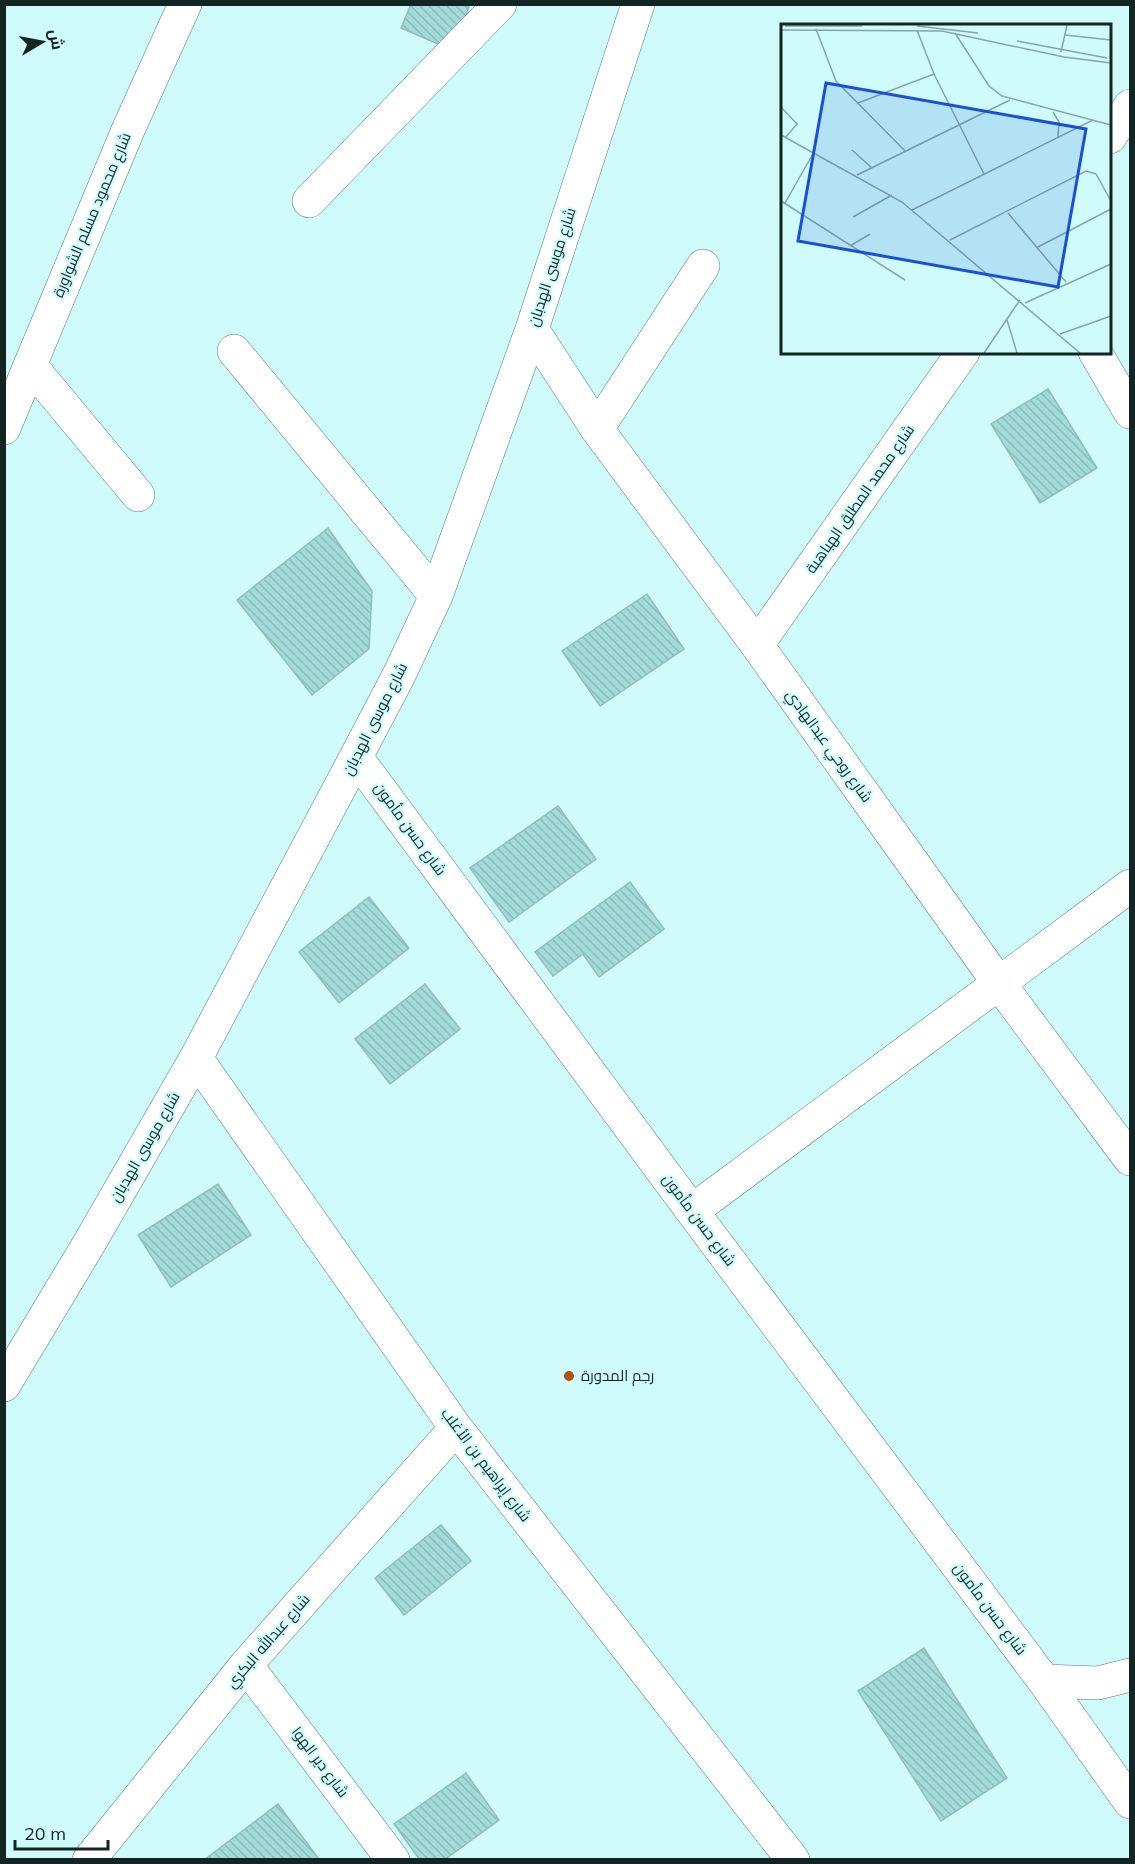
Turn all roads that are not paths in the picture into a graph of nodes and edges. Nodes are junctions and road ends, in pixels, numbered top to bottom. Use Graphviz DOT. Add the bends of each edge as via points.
graph roads {
  1 [pos="185,4"];
  2 [pos="500,4"];
  3 [pos="636,5"];
  4 [pos="1131,106"];
  5 [pos="1111,136"];
  6 [pos="309,201"];
  7 [pos="704,266"];
  8 [pos="532,329"];
  9 [pos="234,351"];
  10 [pos="962,354"];
  11 [pos="1096,354"];
  12 [pos="30,365"];
  13 [pos="1131,412"];
  14 [pos="4,428"];
  15 [pos="597,429"];
  16 [pos="138,495"];
  17 [pos="436,596"];
  18 [pos="757,645"];
  19 [pos="356,757"];
  20 [pos="1131,886"];
  21 [pos="998,982"];
  22 [pos="196,1058"];
  23 [pos="1131,1159"];
  24 [pos="692,1211"];
  25 [pos="4,1385"];
  26 [pos="456,1428"];
  27 [pos="246,1665"];
  28 [pos="1131,1675"];
  29 [pos="1044,1681"];
  30 [pos="1131,1802"];
  31 [pos="89,1860"];
  32 [pos="393,1860"];
  33 [pos="793,1860"];
  1 -- 12 [label="street, شارع محمود مسلم الشواورة"];
  2 -- 6 [label="street"];
  3 -- 8 [label="street, شارع موسى الهدبان"];
  4 -- 5 [label="street"];
  7 -- 15 [label="street"];
  8 -- 15 [label="street, شارع روحي عبدالهادي"];
  8 -- 17 [label="street, شارع موسى الهدبان"];
  9 -- 17 [label="street"];
  10 -- 18 [label="street, شارع محمد المطلق الهباهبة"];
  11 -- 13 [label="street"];
  12 -- 14 [label="street, شارع محمود مسلم الشواورة"];
  12 -- 16 [label="street"];
  15 -- 18 [label="street, شارع روحي عبدالهادي"];
  17 -- 19 [label="street, شارع موسى الهدبان"];
  18 -- 21 [label="street, شارع روحي عبدالهادي"];
  19 -- 22 [label="street, شارع موسى الهدبان"];
  19 -- 24 [label="street, شارع حسن مأمون"];
  20 -- 21 [label="street"];
  21 -- 23 [label="street, شارع روحي عبدالهادي"];
  21 -- 24 [label="street"];
  22 -- 25 [label="street, شارع موسى الهدبان"];
  22 -- 26 [label="street, شارع إبراهيم بن الأغلب"];
  24 -- 29 [label="street, شارع حسن مأمون"];
  26 -- 27 [label="street, شارع عبدالله البكري"];
  26 -- 33 [label="street, شارع إبراهيم بن الأغلب"];
  27 -- 31 [label="street, شارع عبدالله البكري"];
  27 -- 32 [label="street, شارع دير الهوا"];
  28 -- 29 [label="street" via="1098,1683"];
  29 -- 30 [label="street, شارع حسن مأمون"];
}
